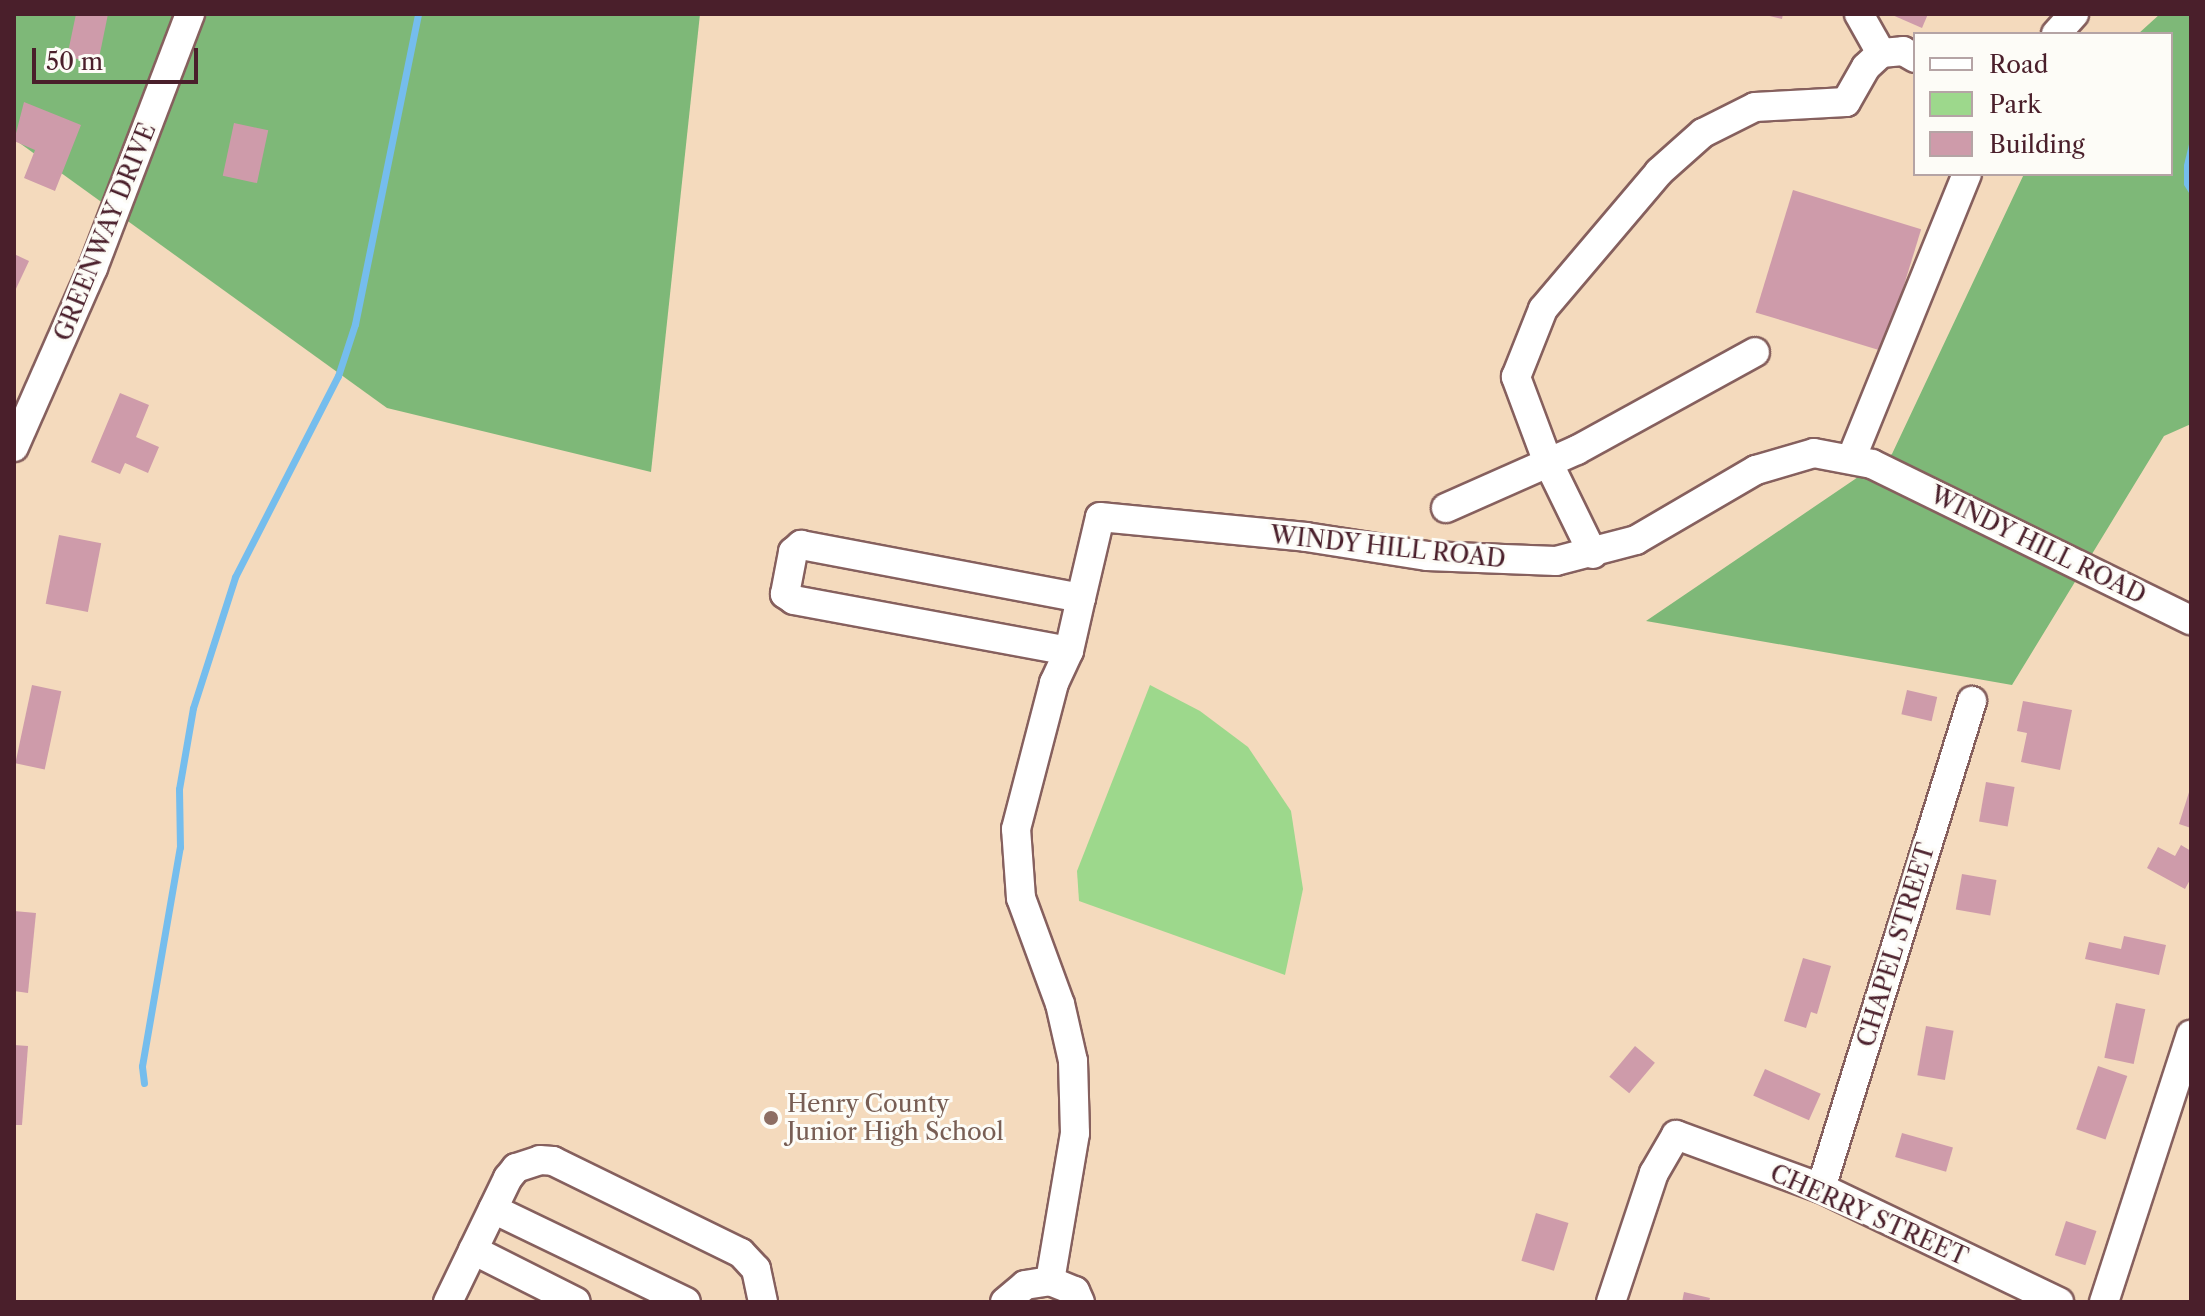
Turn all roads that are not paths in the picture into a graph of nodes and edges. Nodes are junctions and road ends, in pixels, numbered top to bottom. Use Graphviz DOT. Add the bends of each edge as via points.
graph roads {
  1 [pos="190,14"];
  2 [pos="1859,14"];
  3 [pos="2074,14"];
  4 [pos="2058,32"];
  5 [pos="1881,53"];
  6 [pos="1913,57"];
  7 [pos="1966,176"];
  8 [pos="1755,352"];
  9 [pos="14,447"];
  10 [pos="1852,457"];
  11 [pos="1547,460"];
  12 [pos="1446,508"];
  13 [pos="1593,554"];
  14 [pos="1081,598"];
  15 [pos="2191,620"];
  16 [pos="1069,651"];
  17 [pos="1972,701"];
  18 [pos="2191,1035"];
  19 [pos="1821,1188"];
  20 [pos="493,1209"];
  21 [pos="473,1250"];
  22 [pos="1050,1281"];
  23 [pos="448,1302"];
  24 [pos="576,1302"];
  25 [pos="686,1302"];
  26 [pos="763,1302"];
  27 [pos="1005,1302"];
  28 [pos="1080,1302"];
  29 [pos="1611,1302"];
  30 [pos="2059,1302"];
  31 [pos="2104,1302"];
  1 -- 9 [label="street, GREENWAY DRIVE" via="93,268"];
  2 -- 5 [label="street"];
  3 -- 4 [label="street"];
  5 -- 6 [label="street" via="1903,51"];
  5 -- 11 [label="street" via="1866,67 1846,102 1755,107 1703,133 1659,172 1553,296 1516,377"];
  7 -- 10 [label="street"];
  8 -- 11 [label="street" via="1577,450"];
  10 -- 13 [label="street, WINDY HILL ROAD" via="1792,455 1756,470 1636,540"];
  10 -- 15 [label="street, WINDY HILL ROAD"];
  11 -- 12 [label="street"];
  11 -- 13 [label="street"];
  13 -- 14 [label="street, WINDY HILL ROAD" via="1501,562 1100,517"];
  14 -- 16 [label="street"];
  14 -- 16 [label="street" via="801,545 793,552 785,594 794,600"];
  16 -- 22 [label="street" via="1054,683 1016,829 1021,898 1060,1004 1073,1061 1075,1133"];
  17 -- 19 [label="street, CHAPEL STREET"];
  18 -- 31 [label="street"];
  19 -- 29 [label="street, CHERRY STREET" via="1676,1135 1654,1173"];
  19 -- 30 [label="street, CHERRY STREET"];
  20 -- 21 [label="street"];
  20 -- 25 [label="street"];
  20 -- 26 [label="street" via="516,1168 553,1161 741,1253 756,1269"];
  21 -- 23 [label="street"];
  21 -- 24 [label="street"];
  22 -- 27 [label="street" via="1025,1285"];
  22 -- 28 [label="street" via="1075,1291"];
}
